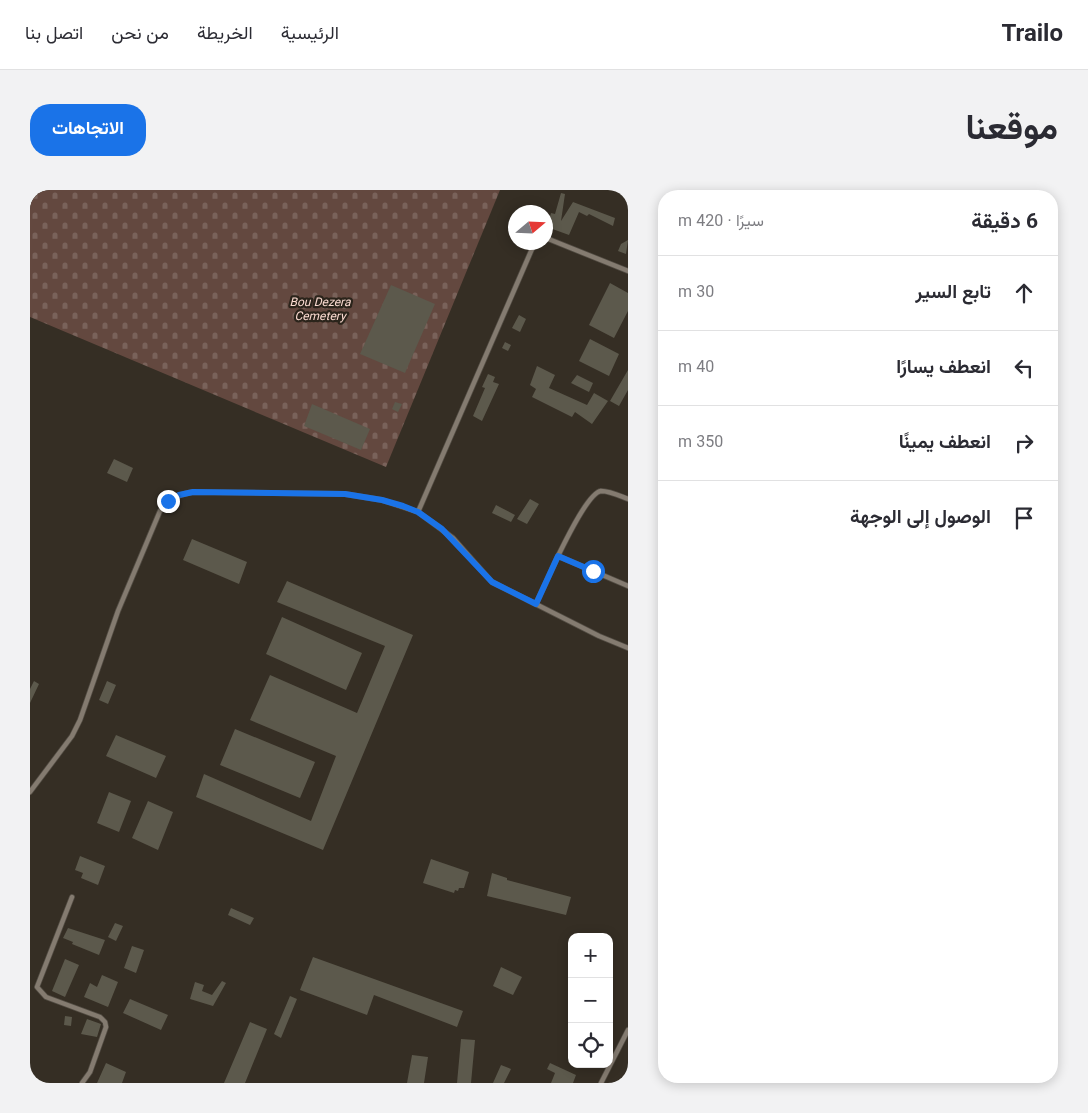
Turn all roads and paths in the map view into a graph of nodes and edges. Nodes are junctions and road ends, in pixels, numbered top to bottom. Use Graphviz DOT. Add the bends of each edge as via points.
graph roads {
  1 [pos="553,241"];
  2 [pos="532,250"];
  3 [pos="628,270"];
  4 [pos="628,499"];
  5 [pos="418,512"];
  6 [pos="558,556"];
  7 [pos="628,586"];
  8 [pos="536,604"];
  9 [pos="628,648"];
  10 [pos="30,792"];
  11 [pos="72,897"];
  12 [pos="628,1030"];
  13 [pos="82,1083"];
  14 [pos="602,1083"];
  1 -- 3 [label="lane"];
  2 -- 5 [label="lane"];
  4 -- 6 [label="lane" via="603,491 594,494"];
  5 -- 8 [label="lane" via="452,538 492,582"];
  5 -- 10 [label="lane" via="382,500 345,494 193,492 168,501 160,511 118,611 72,736"];
  6 -- 7 [label="lane"];
  6 -- 8 [label="lane"];
  8 -- 9 [label="lane"];
  11 -- 13 [label="lane" via="37,987 46,997 100,1017 105,1022 90,1072"];
  12 -- 14 [label="lane"];
}
